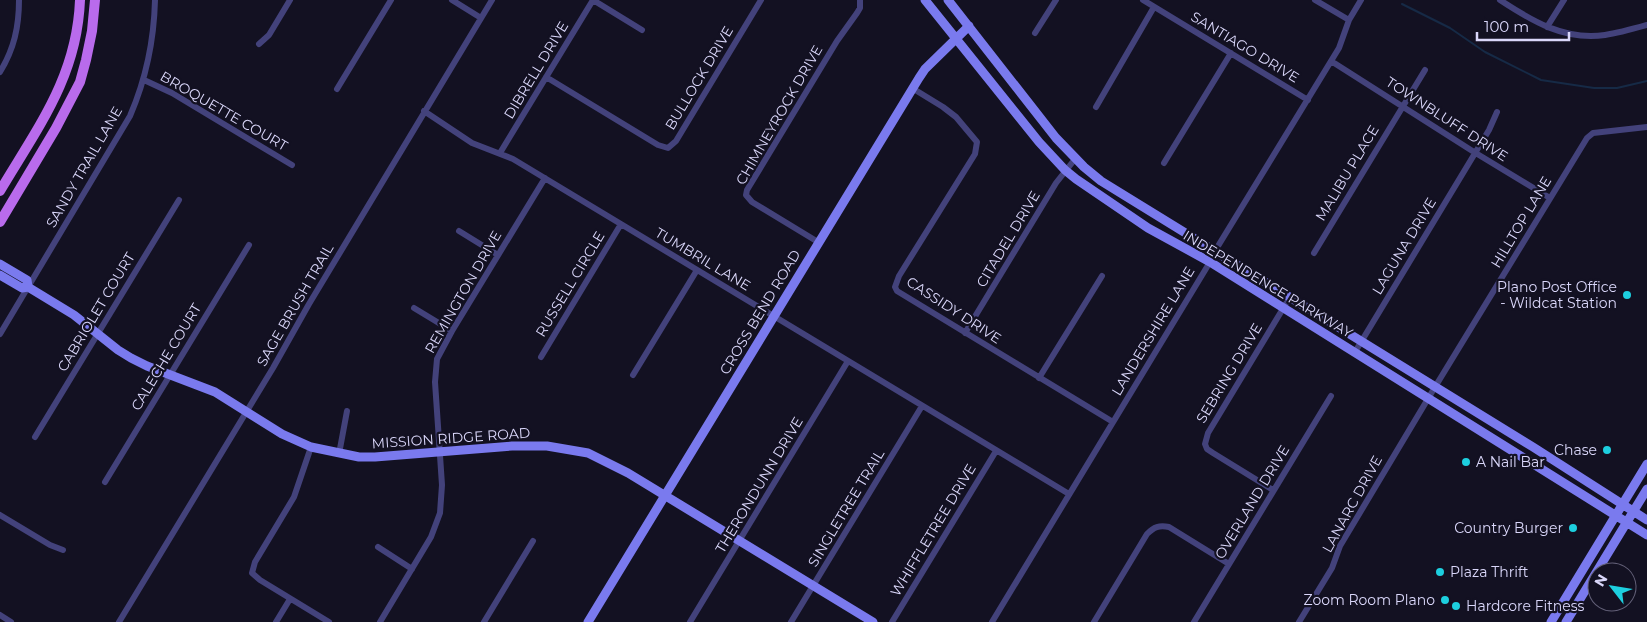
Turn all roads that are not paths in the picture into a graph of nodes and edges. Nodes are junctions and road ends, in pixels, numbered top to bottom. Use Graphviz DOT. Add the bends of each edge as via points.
graph roads {
  1 [pos="19,0"];
  2 [pos="80,0"];
  3 [pos="95,0"];
  4 [pos="155,0"];
  5 [pos="290,0"];
  6 [pos="391,0"];
  7 [pos="452,0"];
  8 [pos="492,0"];
  9 [pos="593,0"];
  10 [pos="761,0"];
  11 [pos="860,0"];
  12 [pos="926,0"];
  13 [pos="948,0"];
  14 [pos="1056,0"];
  15 [pos="1143,0"];
  16 [pos="1315,0"];
  17 [pos="1361,0"];
  18 [pos="1500,0"];
  19 [pos="1564,0"];
  20 [pos="1154,7"];
  21 [pos="481,18"];
  22 [pos="1349,20"];
  23 [pos="1647,25"];
  24 [pos="969,26"];
  25 [pos="1547,27"];
  26 [pos="642,30"];
  27 [pos="1035,33"];
  28 [pos="956,39"];
  29 [pos="259,44"];
  30 [pos="1231,53"];
  31 [pos="1331,61"];
  32 [pos="1425,70"];
  33 [pos="0,72"];
  34 [pos="546,77"];
  35 [pos="144,80"];
  36 [pos="912,88"];
  37 [pos="336,89"];
  38 [pos="1308,100"];
  39 [pos="1402,106"];
  40 [pos="1096,107"];
  41 [pos="424,111"];
  42 [pos="1497,112"];
  43 [pos="1647,127"];
  44 [pos="1474,152"];
  45 [pos="500,153"];
  46 [pos="1075,159"];
  47 [pos="1164,163"];
  48 [pos="292,165"];
  49 [pos="1065,170"];
  50 [pos="545,178"];
  51 [pos="0,191"];
  52 [pos="1550,198"];
  53 [pos="179,200"];
  54 [pos="0,222"];
  55 [pos="621,224"];
  56 [pos="459,231"];
  57 [pos="818,242"];
  58 [pos="249,245"];
  59 [pos="1215,251"];
  60 [pos="1314,253"];
  61 [pos="498,255"];
  62 [pos="1210,262"];
  63 [pos="0,264"];
  64 [pos="697,270"];
  65 [pos="0,276"];
  66 [pos="1102,276"];
  67 [pos="28,287"];
  68 [pos="1290,296"];
  69 [pos="414,308"];
  70 [pos="1283,308"];
  71 [pos="774,316"];
  72 [pos="452,331"];
  73 [pos="965,333"];
  74 [pos="0,334"];
  75 [pos="98,334"];
  76 [pos="1362,341"];
  77 [pos="1355,352"];
  78 [pos="540,357"];
  79 [pos="848,361"];
  80 [pos="170,375"];
  81 [pos="633,375"];
  82 [pos="1039,378"];
  83 [pos="1434,387"];
  84 [pos="1331,396"];
  85 [pos="1428,398"];
  86 [pos="922,406"];
  87 [pos="347,411"];
  88 [pos="247,412"];
  89 [pos="1113,422"];
  90 [pos="35,437"];
  91 [pos="311,447"];
  92 [pos="1533,447"];
  93 [pos="996,450"];
  94 [pos="439,453"];
  95 [pos="339,454"];
  96 [pos="1526,459"];
  97 [pos="1647,464"];
  98 [pos="105,482"];
  99 [pos="1273,490"];
  100 [pos="1647,490"];
  101 [pos="1069,494"];
  102 [pos="664,496"];
  103 [pos="1622,504"];
  104 [pos="1634,511"];
  105 [pos="0,515"];
  106 [pos="1615,515"];
  107 [pos="1647,520"];
  108 [pos="1627,522"];
  109 [pos="1647,535"];
  110 [pos="533,541"];
  111 [pos="739,541"];
  112 [pos="378,547"];
  113 [pos="63,550"];
  114 [pos="1229,564"];
  115 [pos="412,568"];
  116 [pos="813,586"];
  117 [pos="290,599"];
  118 [pos="1562,604"];
  119 [pos="1573,610"];
  120 [pos="0,615"];
  121 [pos="11,622"];
  122 [pos="119,622"];
  123 [pos="276,622"];
  124 [pos="329,622"];
  125 [pos="380,622"];
  126 [pos="484,622"];
  127 [pos="588,622"];
  128 [pos="690,622"];
  129 [pos="791,622"];
  130 [pos="873,622"];
  131 [pos="892,622"];
  132 [pos="992,622"];
  133 [pos="1094,622"];
  134 [pos="1194,622"];
  135 [pos="1299,622"];
  136 [pos="1551,622"];
  137 [pos="1566,622"];
  1 -- 33 [label="street" via="17,36"];
  2 -- 51 [label="main road" via="74,45 60,88"];
  3 -- 54 [label="main road" via="92,31 80,82"];
  4 -- 35 [label="street, SANDY TRAIL LANE" via="154,29"];
  5 -- 29 [label="street" via="269,35"];
  6 -- 37 [label="street"];
  7 -- 21 [label="street"];
  8 -- 21 [label="street, SAGE BRUSH TRAIL"];
  9 -- 26 [label="street"];
  9 -- 34 [label="street, DIBRELL DRIVE"];
  10 -- 34 [label="street, BULLOCK DRIVE" via="676,141 668,148"];
  11 -- 57 [label="street, CHIMNEYROCK DRIVE" via="857,13 746,190 752,202"];
  12 -- 28 [label="main road, INDEPENDENCE PARKWAY"];
  13 -- 24 [label="main road, INDEPENDENCE PARKWAY"];
  14 -- 27 [label="street"];
  15 -- 20 [label="street, SANTIAGO DRIVE"];
  16 -- 22 [label="street"];
  17 -- 22 [label="street, LANDERSHIRE LANE"];
  18 -- 25 [label="street"];
  19 -- 25 [label="street"];
  20 -- 30 [label="street, SANTIAGO DRIVE"];
  20 -- 40 [label="street"];
  21 -- 41 [label="street, SAGE BRUSH TRAIL"];
  22 -- 31 [label="street, LANDERSHIRE LANE"];
  23 -- 25 [label="street" via="1616,34 1589,36 1570,35"];
  24 -- 28 [label="main road, CROSS BEND ROAD"];
  24 -- 46 [label="main road, INDEPENDENCE PARKWAY"];
  28 -- 36 [label="main road, CROSS BEND ROAD" via="925,69"];
  28 -- 49 [label="main road, INDEPENDENCE PARKWAY"];
  30 -- 38 [label="street, SANTIAGO DRIVE"];
  30 -- 47 [label="street"];
  31 -- 38 [label="street, LANDERSHIRE LANE"];
  31 -- 39 [label="street, TOWNBLUFF DRIVE"];
  32 -- 39 [label="street, MALIBU PLACE"];
  34 -- 45 [label="street, DIBRELL DRIVE"];
  35 -- 48 [label="street, BROQUETTE COURT" via="172,93"];
  35 -- 67 [label="street, SANDY TRAIL LANE" via="120,133"];
  36 -- 57 [label="main road, CROSS BEND ROAD"];
  36 -- 73 [label="street, CASSIDY DRIVE" via="949,111 975,139 977,146 895,287 900,294"];
  38 -- 59 [label="street, LANDERSHIRE LANE"];
  39 -- 44 [label="street, TOWNBLUFF DRIVE"];
  39 -- 60 [label="street, MALIBU PLACE"];
  41 -- 45 [label="street, TUMBRIL LANE" via="472,143"];
  41 -- 88 [label="street, SAGE BRUSH TRAIL"];
  42 -- 44 [label="street, LAGUNA DRIVE"];
  43 -- 52 [label="street, HILLTOP LANE" via="1589,135"];
  44 -- 52 [label="street, TOWNBLUFF DRIVE"];
  44 -- 76 [label="street, LAGUNA DRIVE"];
  45 -- 50 [label="street, TUMBRIL LANE"];
  46 -- 49 [label="street, CITADEL DRIVE"];
  46 -- 59 [label="main road, INDEPENDENCE PARKWAY" via="1101,181"];
  49 -- 62 [label="main road, INDEPENDENCE PARKWAY" via="1148,228"];
  49 -- 73 [label="street, CITADEL DRIVE"];
  50 -- 55 [label="street, TUMBRIL LANE"];
  50 -- 61 [label="street, REMINGTON DRIVE"];
  52 -- 83 [label="street, HILLTOP LANE"];
  53 -- 75 [label="street, CABRIOLET COURT"];
  55 -- 64 [label="street, TUMBRIL LANE"];
  55 -- 78 [label="street, RUSSELL CIRCLE"];
  56 -- 61 [label="street"];
  57 -- 71 [label="main road, CROSS BEND ROAD"];
  58 -- 80 [label="street, CALECHE COURT"];
  59 -- 62 [label="street, LANDERSHIRE LANE"];
  59 -- 68 [label="main road, INDEPENDENCE PARKWAY"];
  61 -- 72 [label="street, REMINGTON DRIVE"];
  62 -- 70 [label="main road, INDEPENDENCE PARKWAY"];
  62 -- 89 [label="street, LANDERSHIRE LANE"];
  63 -- 67 [label="main road, MISSION RIDGE ROAD" via="27,280"];
  64 -- 71 [label="street, TUMBRIL LANE"];
  64 -- 81 [label="street"];
  65 -- 67 [label="main road, MISSION RIDGE ROAD" via="22,288"];
  66 -- 82 [label="street"];
  67 -- 74 [label="street, SANDY TRAIL LANE"];
  67 -- 75 [label="main road, MISSION RIDGE ROAD"];
  68 -- 70 [label="street, SEBRING DRIVE"];
  68 -- 76 [label="main road, INDEPENDENCE PARKWAY"];
  69 -- 72 [label="street"];
  70 -- 77 [label="main road, INDEPENDENCE PARKWAY"];
  70 -- 99 [label="street, SEBRING DRIVE" via="1208,432 1205,444 1207,449"];
  71 -- 79 [label="street, TUMBRIL LANE"];
  71 -- 102 [label="main road, CROSS BEND ROAD"];
  72 -- 94 [label="street, REMINGTON DRIVE" via="437,359 435,370"];
  73 -- 82 [label="street, CASSIDY DRIVE"];
  75 -- 80 [label="main road, MISSION RIDGE ROAD" via="131,358"];
  75 -- 90 [label="street, CABRIOLET COURT"];
  76 -- 77 [label="street, LAGUNA DRIVE"];
  76 -- 83 [label="main road, INDEPENDENCE PARKWAY"];
  77 -- 85 [label="main road, INDEPENDENCE PARKWAY"];
  79 -- 86 [label="street, TUMBRIL LANE"];
  79 -- 111 [label="street, THERONDUNN DRIVE"];
  80 -- 88 [label="main road, MISSION RIDGE ROAD" via="216,392"];
  80 -- 98 [label="street, CALECHE COURT"];
  82 -- 89 [label="street, CASSIDY DRIVE"];
  83 -- 85 [label="street, HILLTOP LANE"];
  83 -- 92 [label="main road, INDEPENDENCE PARKWAY"];
  84 -- 99 [label="street, OVERLAND DRIVE"];
  85 -- 96 [label="main road, INDEPENDENCE PARKWAY"];
  85 -- 135 [label="street, LANARC DRIVE"];
  86 -- 93 [label="street, TUMBRIL LANE"];
  86 -- 116 [label="street, SINGLETREE TRAIL"];
  87 -- 95 [label="street"];
  88 -- 91 [label="main road, MISSION RIDGE ROAD" via="282,434"];
  88 -- 122 [label="street, SAGE BRUSH TRAIL"];
  89 -- 101 [label="street, LANDERSHIRE LANE"];
  91 -- 95 [label="main road, MISSION RIDGE ROAD"];
  91 -- 117 [label="street" via="294,497 255,562 252,573"];
  92 -- 96 [label="main road"];
  92 -- 103 [label="main road, INDEPENDENCE PARKWAY"];
  93 -- 101 [label="street, TUMBRIL LANE"];
  93 -- 131 [label="street, WHIFFLETREE DRIVE"];
  94 -- 95 [label="main road, MISSION RIDGE ROAD" via="375,457"];
  94 -- 102 [label="main road, MISSION RIDGE ROAD" via="529,446 574,450 616,466"];
  94 -- 115 [label="street, REMINGTON DRIVE" via="440,513 431,538"];
  96 -- 106 [label="main road, INDEPENDENCE PARKWAY"];
  97 -- 103 [label="main road"];
  99 -- 114 [label="street, OVERLAND DRIVE"];
  100 -- 104 [label="main road"];
  101 -- 132 [label="street, LANDERSHIRE LANE"];
  102 -- 111 [label="main road, MISSION RIDGE ROAD"];
  102 -- 127 [label="main road, CROSS BEND ROAD"];
  103 -- 104 [label="main road, INDEPENDENCE PARKWAY"];
  103 -- 106 [label="main road"];
  104 -- 107 [label="main road, INDEPENDENCE PARKWAY"];
  104 -- 108 [label="main road"];
  105 -- 113 [label="street"];
  106 -- 108 [label="main road, INDEPENDENCE PARKWAY"];
  106 -- 118 [label="main road"];
  108 -- 109 [label="main road, INDEPENDENCE PARKWAY"];
  108 -- 119 [label="main road"];
  110 -- 126 [label="street"];
  111 -- 116 [label="main road, MISSION RIDGE ROAD"];
  111 -- 128 [label="street, THERONDUNN DRIVE"];
  112 -- 115 [label="street"];
  114 -- 133 [label="street" via="1169,527 1152,528"];
  114 -- 134 [label="street, OVERLAND DRIVE"];
  115 -- 125 [label="street, REMINGTON DRIVE"];
  116 -- 129 [label="street, SINGLETREE TRAIL"];
  116 -- 130 [label="main road, MISSION RIDGE ROAD"];
  117 -- 123 [label="street"];
  117 -- 124 [label="street"];
  118 -- 119 [label="main road"];
  118 -- 136 [label="main road"];
  119 -- 137 [label="main road"];
  120 -- 121 [label="street"];
}
